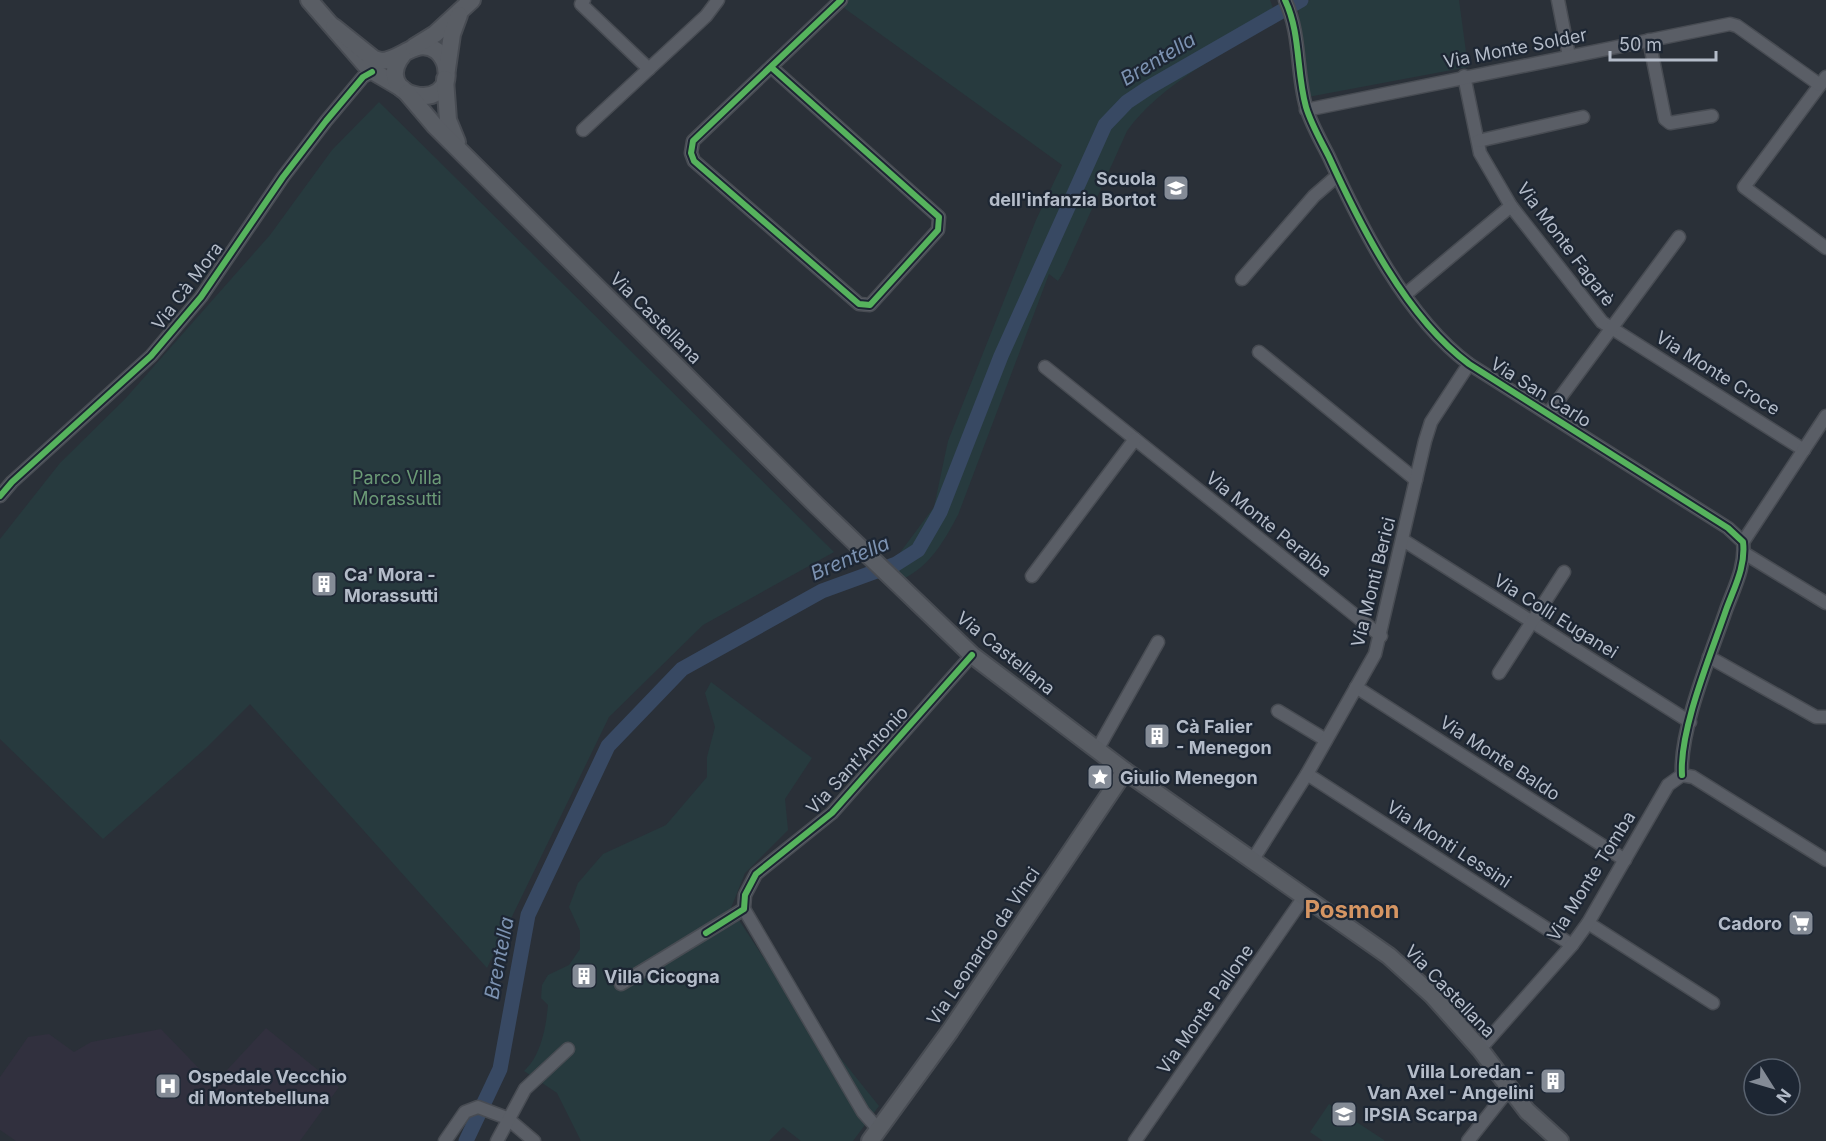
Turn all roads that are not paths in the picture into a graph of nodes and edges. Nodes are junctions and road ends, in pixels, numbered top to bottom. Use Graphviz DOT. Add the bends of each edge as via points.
graph roads {
  1 [pos="309,0"];
  2 [pos="584,0"];
  3 [pos="718,0"];
  4 [pos="841,0"];
  5 [pos="1285,0"];
  6 [pos="1558,0"];
  7 [pos="469,4"];
  8 [pos="334,27"];
  9 [pos="1648,40"];
  10 [pos="408,50"];
  11 [pos="1569,56"];
  12 [pos="771,67"];
  13 [pos="649,69"];
  14 [pos="372,72"];
  15 [pos="446,76"];
  16 [pos="1464,76"];
  17 [pos="1823,81"];
  18 [pos="405,92"];
  19 [pos="1306,110"];
  20 [pos="1712,116"];
  21 [pos="1583,117"];
  22 [pos="583,130"];
  23 [pos="1478,141"];
  24 [pos="462,150"];
  25 [pos="1337,176"];
  26 [pos="1511,206"];
  27 [pos="1679,237"];
  28 [pos="1826,248"];
  29 [pos="1242,279"];
  30 [pos="1406,294"];
  31 [pos="1611,328"];
  32 [pos="1259,352"];
  33 [pos="1468,364"];
  34 [pos="1045,367"];
  35 [pos="1548,414"];
  36 [pos="1826,416"];
  37 [pos="1135,439"];
  38 [pos="1804,450"];
  39 [pos="1416,480"];
  40 [pos="0,496"];
  41 [pos="1403,540"];
  42 [pos="1744,548"];
  43 [pos="1564,572"];
  44 [pos="1032,576"];
  45 [pos="1826,603"];
  46 [pos="1531,621"];
  47 [pos="1381,636"];
  48 [pos="1158,642"];
  49 [pos="972,655"];
  50 [pos="1709,657"];
  51 [pos="1499,673"];
  52 [pos="1356,687"];
  53 [pos="1278,711"];
  54 [pos="1826,717"];
  55 [pos="1690,722"];
  56 [pos="1326,740"];
  57 [pos="1097,750"];
  58 [pos="1125,771"];
  59 [pos="1307,774"];
  60 [pos="1682,776"];
  61 [pos="1625,860"];
  62 [pos="1826,860"];
  63 [pos="1252,861"];
  64 [pos="1304,897"];
  65 [pos="744,909"];
  66 [pos="1588,922"];
  67 [pos="1572,945"];
  68 [pos="621,984"];
  69 [pos="1713,1003"];
  70 [pos="568,1049"];
  71 [pos="1480,1049"];
  72 [pos="1509,1089"];
  73 [pos="507,1118"];
  74 [pos="874,1135"];
  75 [pos="445,1141"];
  76 [pos="497,1141"];
  77 [pos="534,1141"];
  78 [pos="1135,1141"];
  79 [pos="1468,1141"];
  80 [pos="1560,1141"];
  1 -- 8 [label="main road, Via Castellana"];
  2 -- 13 [label="street" via="581,4"];
  3 -- 13 [label="street"];
  4 -- 12 [label="street"];
  5 -- 19 [label="street, Via San Carlo" via="1295,22"];
  6 -- 11 [label="street"];
  7 -- 10 [label="main road" via="435,34"];
  7 -- 15 [label="main road" via="457,18"];
  8 -- 10 [label="main road, Via Castellana" via="377,60 389,60"];
  8 -- 14 [label="main road, Via Castellana"];
  9 -- 11 [label="street, Via Monte Solder"];
  9 -- 17 [label="street, Via Monte Solder" via="1722,25 1737,26"];
  9 -- 20 [label="street" via="1665,119 1670,123"];
  10 -- 15 [label="main road" via="424,46 435,50 442,58"];
  10 -- 18 [label="main road" via="397,62 395,74"];
  11 -- 16 [label="street, Via Monte Solder"];
  12 -- 12 [label="street" via="693,141 692,157 859,304 870,305 938,230 939,217"];
  13 -- 22 [label="street"];
  14 -- 18 [label="main road, Via Castellana"];
  14 -- 40 [label="street, Via Cà Mora" via="363,77 326,121 201,297 151,356"];
  15 -- 18 [label="main road" via="440,89 430,96"];
  15 -- 24 [label="main road, Via Castellana" via="448,120"];
  16 -- 19 [label="street, Via Monte Solder"];
  16 -- 23 [label="street, Via Monte Fagarè"];
  17 -- 28 [label="street" via="1744,187"];
  18 -- 24 [label="main road, Via Castellana"];
  19 -- 25 [label="street, Via San Carlo"];
  21 -- 23 [label="street"];
  23 -- 26 [label="street, Via Monte Fagarè" via="1480,153"];
  24 -- 49 [label="main road, Via Castellana"];
  25 -- 29 [label="street" via="1314,196"];
  25 -- 30 [label="street, Via San Carlo"];
  26 -- 30 [label="street"];
  26 -- 31 [label="street, Via Monte Fagarè" via="1602,322"];
  27 -- 31 [label="street"];
  30 -- 33 [label="street, Via San Carlo" via="1423,320"];
  31 -- 35 [label="street"];
  31 -- 38 [label="street, Via Monte Croce"];
  32 -- 39 [label="street"];
  33 -- 35 [label="street, Via San Carlo"];
  33 -- 39 [label="street, Via Monti Berici" via="1431,422"];
  34 -- 37 [label="street, Via Monte Peralba"];
  35 -- 42 [label="street, Via San Carlo" via="1728,528"];
  36 -- 38 [label="street"];
  37 -- 44 [label="street"];
  37 -- 47 [label="street, Via Monte Peralba"];
  38 -- 42 [label="street"];
  39 -- 41 [label="street, Via Monti Berici"];
  41 -- 46 [label="street, Via Colli Euganei"];
  41 -- 47 [label="street, Via Monti Berici"];
  42 -- 45 [label="street, Via San Carlo"];
  42 -- 50 [label="street" via="1743,565"];
  43 -- 46 [label="street"];
  46 -- 51 [label="street"];
  46 -- 55 [label="street, Via Colli Euganei"];
  47 -- 52 [label="street, Via Monti Berici"];
  48 -- 57 [label="street"];
  49 -- 57 [label="main road, Via Castellana"];
  49 -- 65 [label="street, Via Sant'Antonio" via="832,813 756,874 745,895"];
  50 -- 54 [label="street" via="1816,717"];
  50 -- 55 [label="street"];
  52 -- 56 [label="street, Via Monti Berici"];
  52 -- 61 [label="street, Via Monte Baldo"];
  53 -- 56 [label="street"];
  55 -- 60 [label="street"];
  56 -- 59 [label="street, Via Monti Berici"];
  57 -- 58 [label="main road, Via Castellana"];
  58 -- 63 [label="main road, Via Castellana"];
  58 -- 74 [label="main road, Via Leonardo da Vinci" via="950,1031"];
  59 -- 63 [label="street, Via Monti Berici"];
  59 -- 67 [label="street, Via Monti Lessini"];
  60 -- 61 [label="street, Via Monte Tomba" via="1668,785"];
  60 -- 62 [label="street" via="1693,777"];
  61 -- 66 [label="street, Via Monte Tomba"];
  63 -- 64 [label="main road, Via Castellana"];
  64 -- 71 [label="main road, Via Castellana" via="1389,956 1432,995"];
  64 -- 78 [label="street, Via Monte Pallone"];
  65 -- 68 [label="street"];
  65 -- 74 [label="street"];
  66 -- 67 [label="street, Via Monte Tomba"];
  66 -- 69 [label="street"];
  67 -- 71 [label="street, Via Monte Tomba"];
  70 -- 73 [label="street" via="525,1089"];
  71 -- 72 [label="main road, Via Castellana"];
  72 -- 79 [label="street"];
  72 -- 80 [label="main road, Via Castellana"];
  73 -- 75 [label="street" via="478,1107 465,1112"];
  73 -- 76 [label="street"];
  73 -- 77 [label="street"];
}
